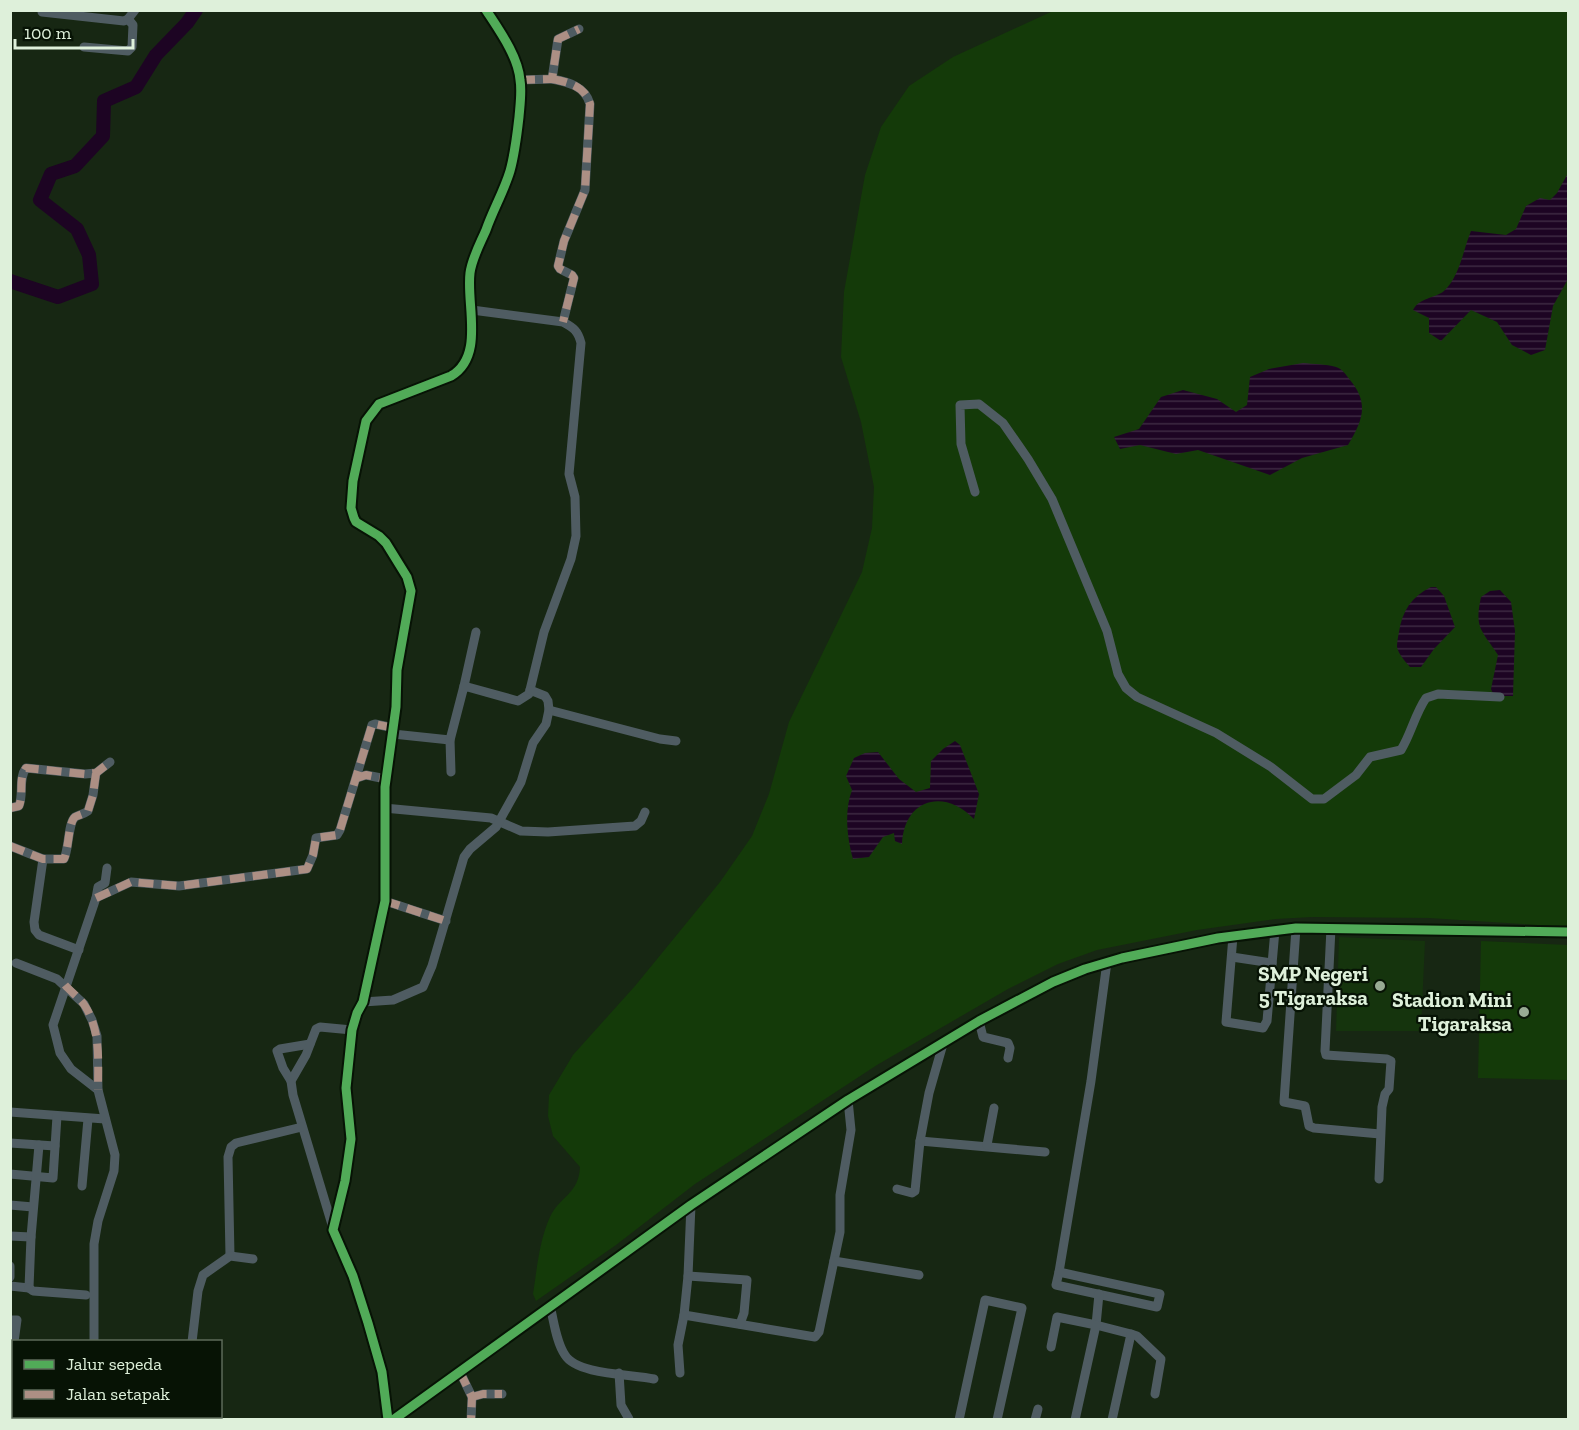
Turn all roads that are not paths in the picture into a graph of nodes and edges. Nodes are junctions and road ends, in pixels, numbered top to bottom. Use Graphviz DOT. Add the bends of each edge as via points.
graph roads {
  1 [pos="135,10"];
  2 [pos="486,10"];
  3 [pos="42,12"];
  4 [pos="128,19"];
  5 [pos="579,29"];
  6 [pos="84,47"];
  7 [pos="520,80"];
  8 [pos="552,80"];
  9 [pos="472,310"];
  10 [pos="563,322"];
  11 [pos="975,492"];
  12 [pos="476,632"];
  13 [pos="464,686"];
  14 [pos="530,690"];
  15 [pos="1500,697"];
  16 [pos="549,710"];
  17 [pos="393,731"];
  18 [pos="450,740"];
  19 [pos="676,741"];
  20 [pos="110,762"];
  21 [pos="451,772"];
  22 [pos="96,773"];
  23 [pos="357,778"];
  24 [pos="22,779"];
  25 [pos="386,779"];
  26 [pos="10,783"];
  27 [pos="10,808"];
  28 [pos="384,808"];
  29 [pos="645,812"];
  30 [pos="499,822"];
  31 [pos="10,846"];
  32 [pos="43,859"];
  33 [pos="107,868"];
  34 [pos="96,898"];
  35 [pos="385,901"];
  36 [pos="446,921"];
  37 [pos="1296,928"];
  38 [pos="1331,928"];
  39 [pos="1275,930"];
  40 [pos="1569,932"];
  41 [pos="1233,936"];
  42 [pos="79,950"];
  43 [pos="1232,957"];
  44 [pos="1107,962"];
  45 [pos="16,963"];
  46 [pos="1272,963"];
  47 [pos="65,985"];
  48 [pos="363,1002"];
  49 [pos="978,1021"];
  50 [pos="352,1030"];
  51 [pos="310,1044"];
  52 [pos="943,1044"];
  53 [pos="1008,1058"];
  54 [pos="291,1081"];
  55 [pos="98,1090"];
  56 [pos="848,1100"];
  57 [pos="993,1108"];
  58 [pos="10,1112"];
  59 [pos="57,1116"];
  60 [pos="88,1119"];
  61 [pos="105,1119"];
  62 [pos="302,1127"];
  63 [pos="1380,1134"];
  64 [pos="921,1141"];
  65 [pos="10,1143"];
  66 [pos="39,1145"];
  67 [pos="987,1145"];
  68 [pos="55,1146"];
  69 [pos="1045,1152"];
  70 [pos="10,1174"];
  71 [pos="36,1176"];
  72 [pos="1379,1179"];
  73 [pos="82,1186"];
  74 [pos="897,1189"];
  75 [pos="10,1205"];
  76 [pos="691,1205"];
  77 [pos="33,1207"];
  78 [pos="333,1230"];
  79 [pos="10,1236"];
  80 [pos="31,1237"];
  81 [pos="230,1256"];
  82 [pos="253,1259"];
  83 [pos="834,1261"];
  84 [pos="10,1266"];
  85 [pos="1059,1272"];
  86 [pos="919,1275"];
  87 [pos="688,1276"];
  88 [pos="10,1277"];
  89 [pos="10,1286"];
  90 [pos="29,1288"];
  91 [pos="1099,1294"];
  92 [pos="86,1295"];
  93 [pos="549,1306"];
  94 [pos="684,1315"];
  95 [pos="10,1320"];
  96 [pos="740,1324"];
  97 [pos="1096,1325"];
  98 [pos="1131,1334"];
  99 [pos="14,1340"];
  100 [pos="94,1340"];
  101 [pos="192,1340"];
  102 [pos="1051,1347"];
  103 [pos="460,1372"];
  104 [pos="619,1373"];
  105 [pos="680,1373"];
  106 [pos="654,1379"];
  107 [pos="502,1394"];
  108 [pos="1155,1394"];
  109 [pos="472,1397"];
  110 [pos="1038,1409"];
  111 [pos="388,1419"];
  112 [pos="393,1419"];
  113 [pos="471,1419"];
  114 [pos="630,1419"];
  115 [pos="959,1419"];
  116 [pos="997,1419"];
  117 [pos="1035,1419"];
  118 [pos="1075,1419"];
  119 [pos="1112,1419"];
  1 -- 4 [label="street"];
  2 -- 7 [label="street" via="509,50"];
  3 -- 4 [label="street"];
  4 -- 6 [label="street" via="134,25 128,51"];
  5 -- 8 [label="street" via="558,39"];
  7 -- 8 [label="street"];
  7 -- 9 [label="street" via="510,172 470,273"];
  8 -- 10 [label="street" via="569,82 585,93 590,104 585,189 558,266 574,278"];
  9 -- 10 [label="street"];
  9 -- 17 [label="street" via="468,355 460,370 379,404 366,421 353,481 354,518 383,539 410,583"];
  10 -- 14 [label="street" via="575,328 581,342 569,474 575,497 576,536 544,632"];
  11 -- 15 [label="street" via="961,444 960,405 979,404 1003,423 1052,499 1107,631 1118,674 1126,688 1137,698 1216,733 1271,767 1312,799 1324,799 1356,775 1370,757 1401,750 1426,698 1438,694"];
  12 -- 13 [label="street"];
  13 -- 14 [label="street" via="518,701"];
  13 -- 18 [label="street"];
  14 -- 16 [label="street" via="544,696"];
  16 -- 19 [label="street"];
  16 -- 30 [label="street" via="546,724 531,748 521,782"];
  17 -- 18 [label="street"];
  17 -- 23 [label="street" via="372,725"];
  17 -- 25 [label="street"];
  18 -- 21 [label="street"];
  20 -- 22 [label="street"];
  22 -- 24 [label="street" via="30,767"];
  22 -- 32 [label="street" via="88,811 71,822 65,857"];
  23 -- 25 [label="street"];
  23 -- 34 [label="street" via="340,830 316,838 307,869 179,886 131,882"];
  24 -- 26 [label="street"];
  24 -- 27 [label="street" via="19,806"];
  25 -- 28 [label="street"];
  28 -- 30 [label="street" via="491,818"];
  28 -- 35 [label="street"];
  29 -- 30 [label="street" via="638,824 631,827 522,831"];
  30 -- 36 [label="street" via="464,857"];
  31 -- 32 [label="street"];
  32 -- 42 [label="street" via="35,930"];
  33 -- 34 [label="street" via="105,883 98,886"];
  34 -- 42 [label="street"];
  35 -- 36 [label="street"];
  35 -- 48 [label="street"];
  36 -- 48 [label="street" via="423,987 393,1000"];
  37 -- 38 [label="street"];
  37 -- 39 [label="street"];
  37 -- 63 [label="street" via="1284,1102 1305,1106 1309,1126 1314,1128"];
  38 -- 40 [label="street"];
  38 -- 63 [label="street" via="1325,1051 1330,1056 1391,1061"];
  39 -- 41 [label="street"];
  39 -- 46 [label="street"];
  41 -- 43 [label="street"];
  41 -- 44 [label="street"];
  42 -- 47 [label="street"];
  43 -- 46 [label="street"];
  43 -- 46 [label="street" via="1225,1019 1228,1024 1263,1028 1266,1025"];
  44 -- 49 [label="street" via="1053,982"];
  44 -- 85 [label="street"];
  45 -- 47 [label="street"];
  47 -- 55 [label="street" via="84,1004 92,1020 97,1036"];
  47 -- 55 [label="street" via="53,1025 60,1053 71,1069"];
  48 -- 50 [label="street"];
  49 -- 52 [label="street"];
  49 -- 53 [label="street" via="983,1036 1008,1043"];
  50 -- 51 [label="street" via="316,1029"];
  50 -- 78 [label="street" via="346,1088 351,1139"];
  51 -- 54 [label="street"];
  51 -- 54 [label="street" via="277,1051"];
  52 -- 56 [label="street"];
  52 -- 64 [label="street"];
  54 -- 62 [label="street"];
  55 -- 61 [label="street"];
  56 -- 76 [label="street"];
  56 -- 83 [label="street" via="851,1130"];
  57 -- 67 [label="street"];
  58 -- 59 [label="street"];
  59 -- 60 [label="street"];
  59 -- 68 [label="street"];
  60 -- 61 [label="street"];
  60 -- 73 [label="street"];
  61 -- 100 [label="street" via="116,1155 94,1244"];
  62 -- 78 [label="street"];
  62 -- 81 [label="street" via="231,1147"];
  63 -- 72 [label="street"];
  64 -- 67 [label="street"];
  64 -- 74 [label="street" via="915,1191"];
  65 -- 66 [label="street"];
  66 -- 68 [label="street"];
  66 -- 71 [label="street"];
  67 -- 69 [label="street"];
  68 -- 71 [label="street" via="53,1178"];
  70 -- 71 [label="street"];
  71 -- 77 [label="street"];
  75 -- 77 [label="street"];
  76 -- 87 [label="street"];
  76 -- 93 [label="street"];
  77 -- 80 [label="street"];
  78 -- 111 [label="street" via="368,1323 382,1372"];
  79 -- 80 [label="street"];
  80 -- 90 [label="street"];
  81 -- 82 [label="street"];
  81 -- 101 [label="street" via="203,1275"];
  83 -- 86 [label="street"];
  83 -- 96 [label="street" via="815,1337"];
  84 -- 88 [label="street"];
  85 -- 91 [label="street" via="1056,1285"];
  85 -- 91 [label="street" via="1160,1293 1157,1307"];
  87 -- 94 [label="street"];
  87 -- 96 [label="street" via="747,1280"];
  89 -- 90 [label="street"];
  90 -- 92 [label="street"];
  91 -- 97 [label="street"];
  93 -- 103 [label="street"];
  93 -- 104 [label="street" via="570,1362 595,1371"];
  94 -- 96 [label="street"];
  94 -- 105 [label="street" via="678,1345"];
  95 -- 99 [label="street" via="17,1320"];
  97 -- 98 [label="street"];
  97 -- 102 [label="street" via="1057,1317"];
  97 -- 118 [label="street"];
  98 -- 108 [label="street" via="1161,1359"];
  98 -- 119 [label="street"];
  103 -- 109 [label="street"];
  103 -- 112 [label="street"];
  104 -- 106 [label="street"];
  104 -- 114 [label="street" via="621,1405"];
  107 -- 109 [label="street"];
  109 -- 113 [label="street"];
  110 -- 117 [label="street"];
  115 -- 116 [label="street" via="985,1300 1023,1308"];
}
